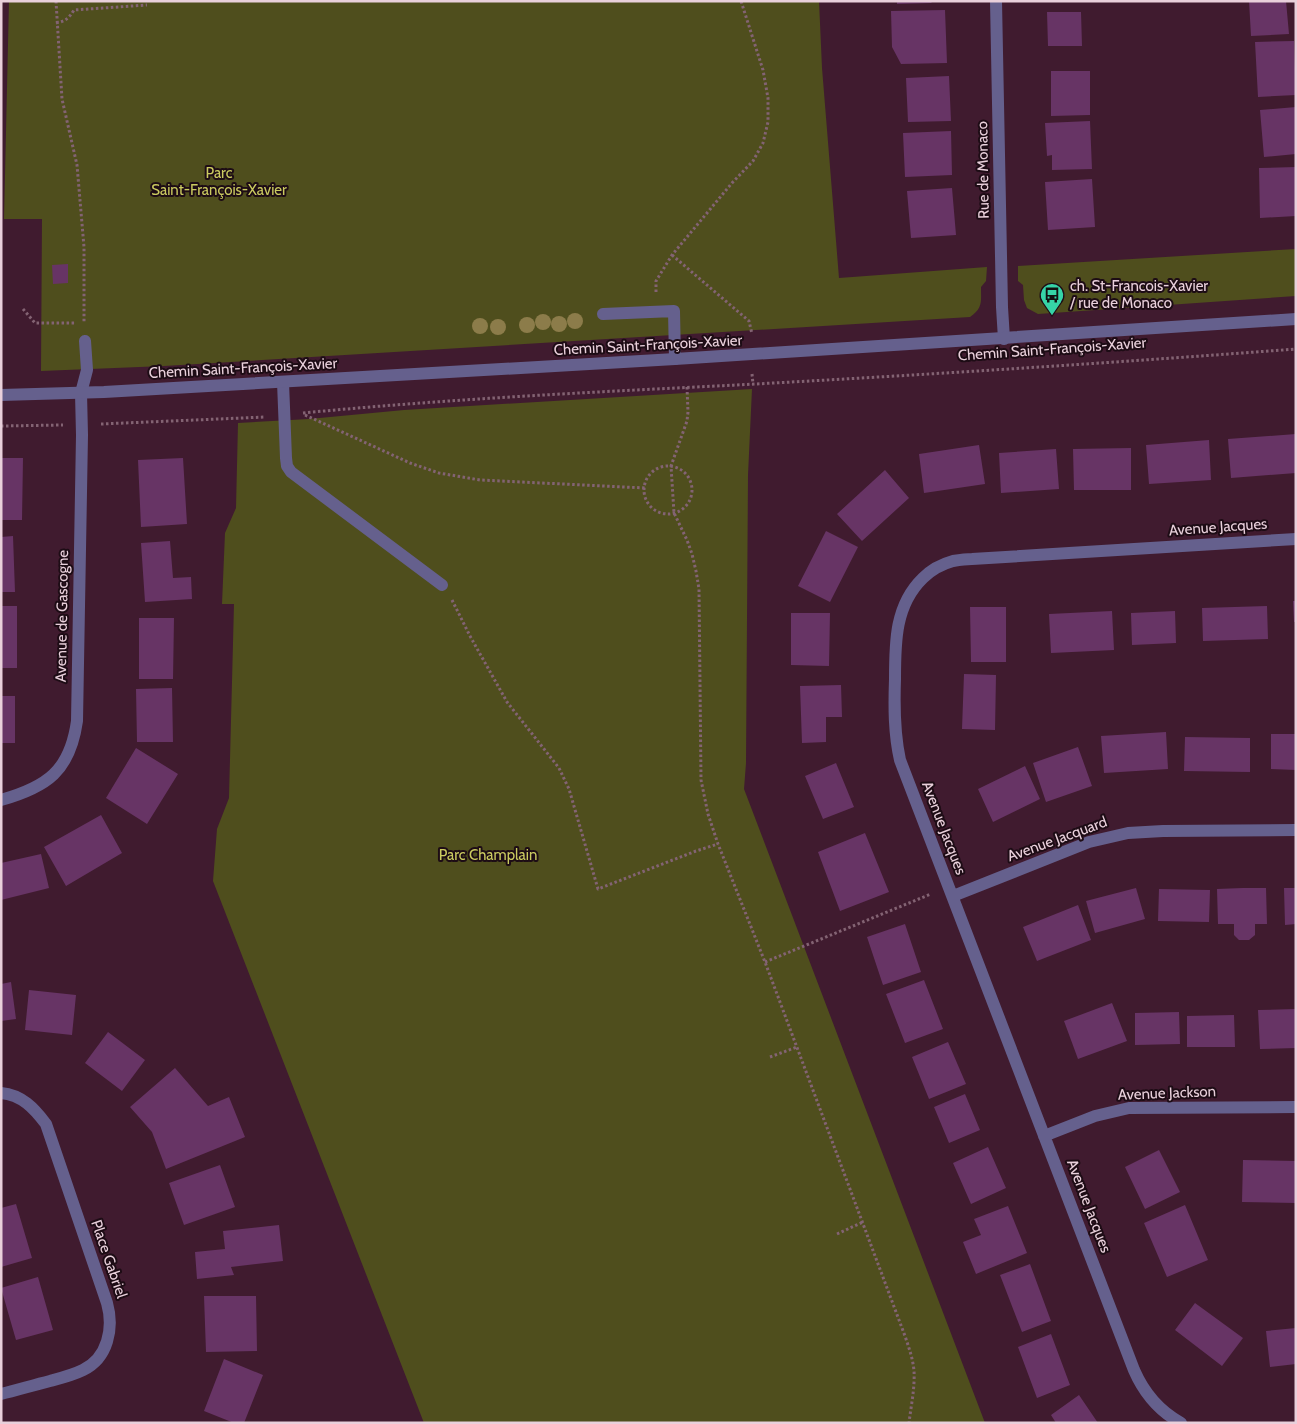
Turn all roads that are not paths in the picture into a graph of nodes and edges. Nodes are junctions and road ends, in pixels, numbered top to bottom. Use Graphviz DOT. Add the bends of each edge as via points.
graph roads {
  1 [pos="996,1"];
  2 [pos="603,314"];
  3 [pos="1296,320"];
  4 [pos="1004,339"];
  5 [pos="85,341"];
  6 [pos="675,359"];
  7 [pos="283,382"];
  8 [pos="81,393"];
  9 [pos="1,395"];
  10 [pos="1296,538"];
  11 [pos="442,585"];
  12 [pos="1,800"];
  13 [pos="1296,830"];
  14 [pos="953,896"];
  15 [pos="1,1093"];
  16 [pos="1296,1107"];
  17 [pos="1044,1136"];
  18 [pos="1,1394"];
  19 [pos="1181,1423"];
  1 -- 4 [label="street, Rue de Monaco"];
  2 -- 6 [label="street" via="674,311"];
  3 -- 4 [label="street, Chemin Saint-François-Xavier"];
  4 -- 6 [label="street, Chemin Saint-François-Xavier"];
  5 -- 8 [label="street, Avenue de Gascogne" via="87,370"];
  6 -- 7 [label="street, Chemin Saint-François-Xavier"];
  7 -- 8 [label="street, Chemin Saint-François-Xavier"];
  7 -- 11 [label="street" via="286,458 291,472"];
  8 -- 9 [label="street, Chemin Saint-François-Xavier"];
  8 -- 12 [label="street, Avenue de Gascogne" via="75,737 57,772 34,789"];
  10 -- 14 [label="street, Avenue Jacques" via="972,558 941,566 920,582 904,605 899,619 895,732 900,760"];
  13 -- 14 [label="street, Avenue Jacquard" via="1128,833 1089,842"];
  14 -- 17 [label="street, Avenue Jacques"];
  15 -- 18 [label="street, Place Gabriel" via="19,1097 46,1124 110,1315 105,1347 92,1365 74,1374"];
  16 -- 17 [label="street, Avenue Jackson" via="1129,1108 1095,1116"];
  17 -- 19 [label="street, Avenue Jacques" via="1139,1382 1153,1401"];
}
